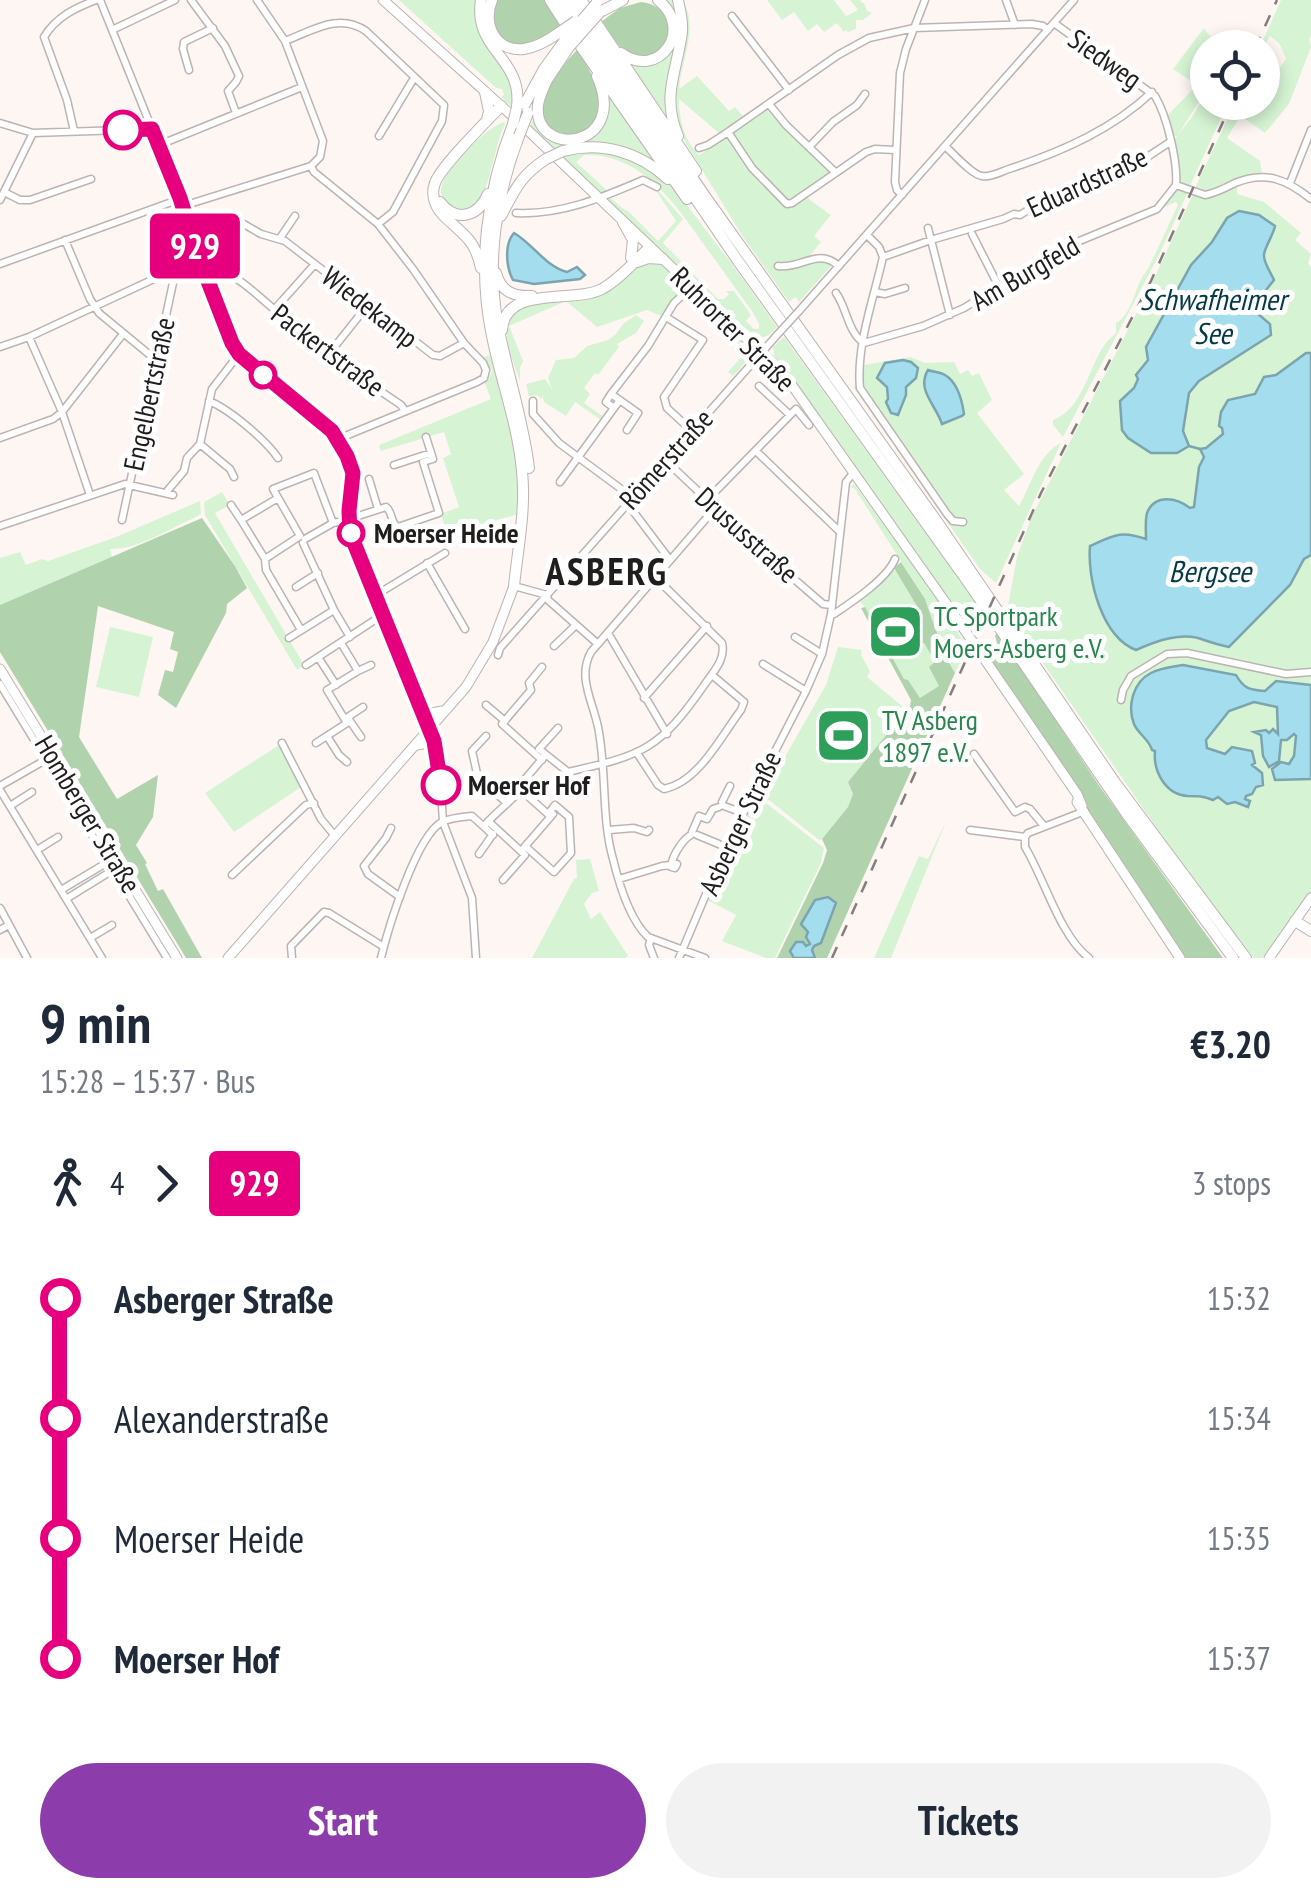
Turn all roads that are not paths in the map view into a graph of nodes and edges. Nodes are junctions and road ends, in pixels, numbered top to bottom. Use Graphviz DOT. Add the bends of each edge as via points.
graph roads {
  1 [pos="98,0"];
  2 [pos="175,0"];
  3 [pos="192,0"];
  4 [pos="257,0"];
  5 [pos="383,0"];
  6 [pos="481,0"];
  7 [pos="492,0"];
  8 [pos="549,0"];
  9 [pos="572,0"];
  10 [pos="581,0"];
  11 [pos="612,0"];
  12 [pos="623,0"];
  13 [pos="658,0"];
  14 [pos="678,0"];
  15 [pos="925,0"];
  16 [pos="1006,0"];
  17 [pos="1074,0"];
  18 [pos="599,5"];
  19 [pos="559,6"];
  20 [pos="732,16"];
  21 [pos="1015,24"];
  22 [pos="1051,26"];
  23 [pos="213,28"];
  24 [pos="914,28"];
  25 [pos="112,30"];
  26 [pos="285,41"];
  27 [pos="569,42"];
  28 [pos="611,45"];
  29 [pos="188,70"];
  30 [pos="414,78"];
  31 [pos="546,82"];
  32 [pos="302,87"];
  33 [pos="789,90"];
  34 [pos="485,92"];
  35 [pos="1152,92"];
  36 [pos="865,94"];
  37 [pos="769,104"];
  38 [pos="236,113"];
  39 [pos="515,118"];
  40 [pos="0,123"];
  41 [pos="486,125"];
  42 [pos="152,129"];
  43 [pos="1311,130"];
  44 [pos="74,131"];
  45 [pos="728,132"];
  46 [pos="33,133"];
  47 [pos="378,136"];
  48 [pos="1170,142"];
  49 [pos="158,145"];
  50 [pos="809,146"];
  51 [pos="945,146"];
  52 [pos="699,148"];
  53 [pos="895,150"];
  54 [pos="310,166"];
  55 [pos="694,168"];
  56 [pos="836,172"];
  57 [pos="91,179"];
  58 [pos="1290,182"];
  59 [pos="494,185"];
  60 [pos="1176,185"];
  61 [pos="657,188"];
  62 [pos="902,195"];
  63 [pos="2,196"];
  64 [pos="598,198"];
  65 [pos="686,198"];
  66 [pos="1311,199"];
  67 [pos="181,200"];
  68 [pos="516,213"];
  69 [pos="295,216"];
  70 [pos="497,221"];
  71 [pos="623,222"];
  72 [pos="242,224"];
  73 [pos="378,224"];
  74 [pos="928,228"];
  75 [pos="867,234"];
  76 [pos="972,234"];
  77 [pos="280,238"];
  78 [pos="65,240"];
  79 [pos="931,240"];
  80 [pos="648,245"];
  81 [pos="883,257"];
  82 [pos="199,258"];
  83 [pos="663,260"];
  84 [pos="631,261"];
  85 [pos="738,261"];
  86 [pos="0,262"];
  87 [pos="493,262"];
  88 [pos="314,264"];
  89 [pos="754,265"];
  90 [pos="778,266"];
  91 [pos="838,266"];
  92 [pos="176,267"];
  93 [pos="999,287"];
  94 [pos="905,288"];
  95 [pos="486,290"];
  96 [pos="686,292"];
  97 [pos="875,292"];
  98 [pos="836,293"];
  99 [pos="93,305"];
  100 [pos="366,306"];
  101 [pos="274,310"];
  102 [pos="950,314"];
  103 [pos="666,317"];
  104 [pos="123,334"];
  105 [pos="28,337"];
  106 [pos="464,343"];
  107 [pos="864,343"];
  108 [pos="502,346"];
  109 [pos="0,348"];
  110 [pos="762,352"];
  111 [pos="239,354"];
  112 [pos="328,355"];
  113 [pos="156,360"];
  114 [pos="760,386"];
  115 [pos="612,394"];
  116 [pos="620,400"];
  117 [pos="209,401"];
  118 [pos="534,401"];
  119 [pos="614,408"];
  120 [pos="405,411"];
  121 [pos="62,412"];
  122 [pos="790,416"];
  123 [pos="810,425"];
  124 [pos="627,430"];
  125 [pos="691,430"];
  126 [pos="426,437"];
  127 [pos="0,438"];
  128 [pos="338,439"];
  129 [pos="200,444"];
  130 [pos="756,451"];
  131 [pos="578,456"];
  132 [pos="278,458"];
  133 [pos="422,459"];
  134 [pos="665,460"];
  135 [pos="394,465"];
  136 [pos="856,474"];
  137 [pos="234,477"];
  138 [pos="369,479"];
  139 [pos="560,482"];
  140 [pos="129,485"];
  141 [pos="90,495"];
  142 [pos="278,498"];
  143 [pos="632,498"];
  144 [pos="710,503"];
  145 [pos="231,505"];
  146 [pos="622,508"];
  147 [pos="378,509"];
  148 [pos="634,512"];
  149 [pos="349,519"];
  150 [pos="122,520"];
  151 [pos="240,520"];
  152 [pos="963,522"];
  153 [pos="333,523"];
  154 [pos="0,526"];
  155 [pos="840,532"];
  156 [pos="301,539"];
  157 [pos="445,553"];
  158 [pos="265,559"];
  159 [pos="895,559"];
  160 [pos="670,560"];
  161 [pos="427,563"];
  162 [pos="318,573"];
  163 [pos="656,577"];
  164 [pos="514,586"];
  165 [pos="296,587"];
  166 [pos="376,595"];
  167 [pos="547,595"];
  168 [pos="831,609"];
  169 [pos="334,610"];
  170 [pos="384,614"];
  171 [pos="576,625"];
  172 [pos="706,626"];
  173 [pos="301,630"];
  174 [pos="465,630"];
  175 [pos="608,633"];
  176 [pos="350,637"];
  177 [pos="795,637"];
  178 [pos="289,638"];
  179 [pos="341,643"];
  180 [pos="598,644"];
  181 [pos="554,646"];
  182 [pos="822,654"];
  183 [pos="498,655"];
  184 [pos="318,657"];
  185 [pos="763,664"];
  186 [pos="306,665"];
  187 [pos="372,665"];
  188 [pos="542,667"];
  189 [pos="0,669"];
  190 [pos="358,671"];
  191 [pos="1311,672"];
  192 [pos="712,675"];
  193 [pos="0,684"];
  194 [pos="336,685"];
  195 [pos="806,691"];
  196 [pos="644,698"];
  197 [pos="1121,700"];
  198 [pos="486,704"];
  199 [pos="363,708"];
  200 [pos="422,709"];
  201 [pos="445,710"];
  202 [pos="349,722"];
  203 [pos="503,722"];
  204 [pos="429,728"];
  205 [pos="558,728"];
  206 [pos="666,734"];
  207 [pos="327,736"];
  208 [pos="486,736"];
  209 [pos="361,737"];
  210 [pos="316,742"];
  211 [pos="282,743"];
  212 [pos="414,746"];
  213 [pos="436,749"];
  214 [pos="537,752"];
  215 [pos="637,754"];
  216 [pos="974,754"];
  217 [pos="50,758"];
  218 [pos="544,758"];
  219 [pos="348,762"];
  220 [pos="602,764"];
  221 [pos="730,786"];
  222 [pos="0,788"];
  223 [pos="521,790"];
  224 [pos="32,792"];
  225 [pos="314,803"];
  226 [pos="508,804"];
  227 [pos="722,805"];
  228 [pos="10,806"];
  229 [pos="1083,808"];
  230 [pos="743,813"];
  231 [pos="550,815"];
  232 [pos="443,822"];
  233 [pos="486,824"];
  234 [pos="1044,826"];
  235 [pos="391,828"];
  236 [pos="608,830"];
  237 [pos="649,830"];
  238 [pos="970,830"];
  239 [pos="495,832"];
  240 [pos="693,834"];
  241 [pos="336,836"];
  242 [pos="58,837"];
  243 [pos="1025,837"];
  244 [pos="726,846"];
  245 [pos="36,850"];
  246 [pos="525,850"];
  247 [pos="478,854"];
  248 [pos="108,862"];
  249 [pos="673,865"];
  250 [pos="113,870"];
  251 [pos="232,875"];
  252 [pos="618,878"];
  253 [pos="674,878"];
  254 [pos="503,880"];
  255 [pos="61,890"];
  256 [pos="66,898"];
  257 [pos="400,898"];
  258 [pos="1311,898"];
  259 [pos="0,908"];
  260 [pos="1295,920"];
  261 [pos="9,925"];
  262 [pos="112,925"];
  263 [pos="0,930"];
  264 [pos="1311,932"];
  265 [pos="90,938"];
  266 [pos="651,938"];
  267 [pos="384,947"];
  268 [pos="682,948"];
  269 [pos="28,958"];
  270 [pos="102,958"];
  271 [pos="166,958"];
  272 [pos="178,958"];
  273 [pos="228,958"];
  274 [pos="292,958"];
  275 [pos="381,958"];
  276 [pos="476,958"];
  277 [pos="654,958"];
  278 [pos="679,958"];
  279 [pos="705,958"];
  280 [pos="1090,958"];
  281 [pos="1180,958"];
  282 [pos="1231,958"];
  283 [pos="1246,958"];
  284 [pos="1269,958"];
  1 -- 25 [label="street"];
  1 -- 44 [label="street" via="72,10 44,36"];
  2 -- 25 [label="street"];
  3 -- 23 [label="street"];
  4 -- 26 [label="street"];
  5 -- 34 [label="main road, Ruhrorter Straße"];
  6 -- 39 [label="highway" via="483,31 516,80"];
  7 -- 27 [label="highway" via="487,18 503,45"];
  8 -- 19 [label="highway"];
  9 -- 89 [label="highway"];
  10 -- 28 [label="highway"];
  11 -- 18 [label="highway"];
  12 -- 18 [label="highway"];
  13 -- 28 [label="highway" via="674,23 661,56 631,60"];
  14 -- 55 [label="highway" via="682,28 670,106"];
  15 -- 24 [label="street"];
  16 -- 21 [label="street"];
  17 -- 22 [label="street, Römerstraße"];
  18 -- 27 [label="highway, bridge"];
  18 -- 27 [label="highway, bridge"];
  19 -- 27 [label="highway"];
  19 -- 85 [label="highway"];
  20 -- 33 [label="street"];
  21 -- 22 [label="street"];
  21 -- 24 [label="street"];
  22 -- 35 [label="street, Siedweg"];
  22 -- 51 [label="street, Römerstraße"];
  23 -- 29 [label="street" via="184,42"];
  23 -- 38 [label="street" via="238,76 228,90"];
  24 -- 33 [label="street" via="853,45"];
  24 -- 53 [label="street" via="900,73"];
  25 -- 42 [label="street"];
  26 -- 30 [label="street" via="351,23"];
  26 -- 32 [label="street"];
  27 -- 31 [label="highway"];
  27 -- 31 [label="highway" via="598,77 601,122 581,138 551,135 538,115"];
  27 -- 39 [label="highway"];
  27 -- 65 [label="highway"];
  28 -- 55 [label="highway"];
  30 -- 47 [label="street"];
  30 -- 73 [label="street" via="444,105 442,122 392,212"];
  31 -- 39 [label="highway"];
  32 -- 38 [label="street"];
  32 -- 54 [label="street" via="324,146"];
  33 -- 37 [label="street"];
  34 -- 39 [label="main road, Ruhrorter Straße"];
  34 -- 41 [label="highway"];
  35 -- 48 [label="street, Siedweg"];
  35 -- 51 [label="street" via="1082,140 989,175 977,175"];
  36 -- 50 [label="street"];
  37 -- 45 [label="street"];
  37 -- 50 [label="street"];
  38 -- 49 [label="street"];
  39 -- 41 [label="highway"];
  39 -- 41 [label="highway"];
  39 -- 59 [label="highway"];
  39 -- 64 [label="main road, Ruhrorter Straße"];
  39 -- 70 [label="highway"];
  40 -- 46 [label="street"];
  41 -- 59 [label="highway" via="444,172 438,194 449,212 468,215 480,209"];
  41 -- 95 [label="highway" via="433,190 439,212 475,247"];
  42 -- 44 [label="street"];
  42 -- 49 [label="street"];
  43 -- 58 [label="street"];
  44 -- 46 [label="street"];
  45 -- 52 [label="street"];
  45 -- 56 [label="street" via="786,204"];
  46 -- 63 [label="street"];
  48 -- 60 [label="street, Siedweg"];
  48 -- 79 [label="street, Eduardstraße" via="1093,186"];
  49 -- 67 [label="street"];
  50 -- 56 [label="street"];
  51 -- 62 [label="street, Römerstraße"];
  53 -- 56 [label="street" via="866,152"];
  53 -- 62 [label="street" via="895,186"];
  54 -- 67 [label="street"];
  54 -- 73 [label="street"];
  55 -- 89 [label="highway"];
  57 -- 63 [label="street" via="30,200"];
  58 -- 60 [label="street" via="1254,178 1205,195"];
  58 -- 66 [label="street"];
  59 -- 95 [label="highway"];
  60 -- 93 [label="street, Am Burgfeld" via="1156,209 1060,249"];
  61 -- 64 [label="street" via="643,180"];
  62 -- 75 [label="street, Römerstraße"];
  64 -- 68 [label="street" via="558,211"];
  64 -- 71 [label="main road, Ruhrorter Straße"];
  65 -- 70 [label="highway, bridge" via="661,172 629,154 587,147 546,158 521,179"];
  65 -- 85 [label="highway"];
  67 -- 78 [label="street"];
  67 -- 82 [label="street"];
  69 -- 77 [label="street"];
  70 -- 87 [label="highway"];
  71 -- 80 [label="main road, Ruhrorter Straße"];
  71 -- 84 [label="highway" via="633,240"];
  72 -- 77 [label="street, Wiedekamp"];
  73 -- 106 [label="street"];
  74 -- 79 [label="street"];
  75 -- 81 [label="street"];
  75 -- 91 [label="street, Römerstraße"];
  76 -- 93 [label="street"];
  77 -- 88 [label="street, Wiedekamp"];
  78 -- 86 [label="street"];
  78 -- 99 [label="street"];
  79 -- 81 [label="street, Eduardstraße"];
  79 -- 102 [label="street"];
  80 -- 83 [label="main road, Ruhrorter Straße"];
  80 -- 84 [label="highway"];
  81 -- 97 [label="street"];
  82 -- 92 [label="street"];
  82 -- 101 [label="street, Packertstraße"];
  82 -- 111 [label="street"];
  83 -- 84 [label="highway"];
  83 -- 110 [label="main road, Ruhrorter Straße"];
  84 -- 87 [label="highway" via="595,288 526,296 502,287"];
  84 -- 108 [label="highway" via="598,291 514,305 503,322"];
  85 -- 282 [label="highway"];
  87 -- 108 [label="highway"];
  88 -- 100 [label="street, Wiedekamp"];
  88 -- 101 [label="street"];
  89 -- 283 [label="highway" via="1114,782"];
  90 -- 91 [label="street" via="823,256"];
  91 -- 110 [label="street, Römerstraße, bridge"];
  92 -- 99 [label="street"];
  92 -- 113 [label="street, Engelbertstraße"];
  93 -- 102 [label="street, Am Burgfeld"];
  94 -- 97 [label="street"];
  95 -- 164 [label="highway" via="522,474"];
  96 -- 103 [label="street"];
  97 -- 107 [label="street"];
  98 -- 107 [label="street"];
  99 -- 104 [label="street"];
  99 -- 105 [label="street"];
  100 -- 106 [label="street, Wiedekamp" via="433,355"];
  100 -- 112 [label="street"];
  101 -- 112 [label="street, Packertstraße"];
  102 -- 107 [label="street, Am Burgfeld"];
  103 -- 115 [label="street"];
  103 -- 125 [label="street" via="703,340 664,397 666,408"];
  104 -- 113 [label="street"];
  104 -- 121 [label="street"];
  105 -- 109 [label="street"];
  105 -- 121 [label="street"];
  106 -- 120 [label="street" via="484,365 484,378"];
  107 -- 152 [label="street" via="860,388 947,514"];
  108 -- 164 [label="highway" via="530,485 524,562"];
  110 -- 125 [label="street, Römerstraße"];
  110 -- 136 [label="main road, Ruhrorter Straße"];
  111 -- 117 [label="street"];
  111 -- 128 [label="street"];
  112 -- 120 [label="street, Packertstraße"];
  113 -- 140 [label="street, Engelbertstraße"];
  114 -- 122 [label="street"];
  115 -- 116 [label="street"];
  115 -- 119 [label="street" via="606,402"];
  116 -- 119 [label="street"];
  116 -- 124 [label="street" via="638,414"];
  117 -- 129 [label="street"];
  117 -- 132 [label="street"];
  118 -- 131 [label="street" via="536,418"];
  119 -- 131 [label="street"];
  120 -- 128 [label="street"];
  121 -- 127 [label="street"];
  121 -- 141 [label="street"];
  122 -- 123 [label="street" via="797,409"];
  122 -- 130 [label="street"];
  125 -- 134 [label="street, Römerstraße"];
  126 -- 133 [label="street" via="431,454"];
  128 -- 149 [label="street" via="353,473"];
  129 -- 137 [label="street"];
  129 -- 140 [label="street" via="170,495"];
  130 -- 144 [label="street"];
  130 -- 155 [label="street"];
  131 -- 139 [label="street"];
  131 -- 143 [label="street"];
  133 -- 135 [label="street"];
  133 -- 147 [label="street" via="438,513 398,527 388,508"];
  134 -- 143 [label="street, Römerstraße"];
  134 -- 144 [label="street, Drususstraße"];
  136 -- 155 [label="street, Asberger Straße" via="846,484"];
  136 -- 229 [label="main road, Ruhrorter Straße"];
  138 -- 147 [label="street"];
  140 -- 141 [label="street"];
  140 -- 150 [label="street, Engelbertstraße"];
  141 -- 154 [label="street"];
  142 -- 151 [label="street"];
  142 -- 153 [label="street" via="273,489 314,473"];
  142 -- 156 [label="street"];
  143 -- 146 [label="street, Römerstraße"];
  143 -- 148 [label="street"];
  144 -- 160 [label="street" via="710,514"];
  144 -- 168 [label="street, Drususstraße"];
  145 -- 151 [label="street"];
  146 -- 148 [label="street"];
  146 -- 167 [label="street, Römerstraße"];
  147 -- 149 [label="street"];
  148 -- 160 [label="street"];
  149 -- 153 [label="street"];
  149 -- 166 [label="street"];
  151 -- 158 [label="street"];
  153 -- 156 [label="street"];
  155 -- 168 [label="street, Asberger Straße"];
  156 -- 158 [label="street"];
  156 -- 162 [label="street"];
  157 -- 161 [label="street"];
  158 -- 173 [label="street"];
  159 -- 168 [label="street" via="851,603 834,614"];
  160 -- 163 [label="street"];
  161 -- 166 [label="street"];
  161 -- 174 [label="street"];
  162 -- 165 [label="street"];
  162 -- 169 [label="street"];
  163 -- 172 [label="street"];
  163 -- 175 [label="street"];
  164 -- 167 [label="street"];
  164 -- 201 [label="main road" via="483,662"];
  166 -- 170 [label="street"];
  167 -- 171 [label="street"];
  167 -- 183 [label="street, Römerstraße"];
  168 -- 182 [label="street, Asberger Straße"];
  169 -- 173 [label="street"];
  169 -- 176 [label="street"];
  170 -- 176 [label="street"];
  170 -- 200 [label="street"];
  171 -- 180 [label="street"];
  171 -- 181 [label="street"];
  172 -- 192 [label="street" via="724,648"];
  172 -- 196 [label="street"];
  173 -- 178 [label="street"];
  175 -- 180 [label="street"];
  175 -- 196 [label="street"];
  176 -- 179 [label="street"];
  177 -- 182 [label="street"];
  179 -- 184 [label="street"];
  179 -- 190 [label="street"];
  180 -- 220 [label="street" via="584,671"];
  182 -- 195 [label="street, Asberger Straße"];
  184 -- 186 [label="street"];
  184 -- 194 [label="street"];
  185 -- 195 [label="street"];
  187 -- 190 [label="street"];
  188 -- 203 [label="street"];
  189 -- 217 [label="main road, Homberger Straße"];
  190 -- 194 [label="street"];
  191 -- 197 [label="street" via="1286,674 1167,654 1132,676"];
  192 -- 206 [label="street"];
  192 -- 215 [label="street" via="744,702 697,769 664,789"];
  193 -- 217 [label="street, Homberger Straße"];
  194 -- 202 [label="street" via="327,690"];
  195 -- 230 [label="street, Asberger Straße"];
  196 -- 206 [label="street"];
  198 -- 203 [label="street"];
  199 -- 202 [label="street"];
  200 -- 201 [label="main road"];
  200 -- 204 [label="street"];
  201 -- 204 [label="main road"];
  202 -- 207 [label="street"];
  202 -- 209 [label="street"];
  203 -- 214 [label="street"];
  204 -- 212 [label="main road"];
  204 -- 213 [label="street"];
  205 -- 214 [label="street"];
  206 -- 215 [label="street"];
  207 -- 210 [label="street"];
  207 -- 219 [label="street"];
  208 -- 226 [label="street" via="472,751 478,778"];
  211 -- 225 [label="street"];
  212 -- 213 [label="main road"];
  212 -- 241 [label="main road"];
  213 -- 232 [label="street"];
  214 -- 218 [label="street"];
  215 -- 220 [label="street"];
  216 -- 234 [label="street" via="1015,812 1027,807"];
  217 -- 222 [label="street"];
  217 -- 248 [label="street, Homberger Straße"];
  217 -- 272 [label="main road, Homberger Straße"];
  218 -- 220 [label="street" via="566,772"];
  218 -- 223 [label="street"];
  220 -- 236 [label="street"];
  221 -- 227 [label="street"];
  222 -- 228 [label="street"];
  223 -- 226 [label="street"];
  223 -- 231 [label="street"];
  224 -- 228 [label="street"];
  225 -- 241 [label="street"];
  225 -- 251 [label="street"];
  226 -- 233 [label="street"];
  227 -- 230 [label="street"];
  227 -- 240 [label="street" via="707,819 699,816"];
  228 -- 245 [label="street"];
  229 -- 234 [label="street"];
  229 -- 281 [label="main road, Ruhrorter Straße"];
  230 -- 244 [label="street, Asberger Straße"];
  231 -- 246 [label="street"];
  231 -- 246 [label="street" via="558,808 569,817 571,853 554,872"];
  232 -- 233 [label="street" via="472,816"];
  232 -- 257 [label="street" via="424,844"];
  232 -- 276 [label="street" via="472,898"];
  233 -- 239 [label="street"];
  234 -- 243 [label="street"];
  235 -- 257 [label="street" via="364,866"];
  236 -- 237 [label="street"];
  236 -- 252 [label="street"];
  238 -- 243 [label="street"];
  239 -- 246 [label="street"];
  239 -- 247 [label="street"];
  240 -- 244 [label="street"];
  240 -- 249 [label="street"];
  241 -- 273 [label="main road"];
  242 -- 245 [label="street"];
  243 -- 280 [label="street" via="1066,930"];
  244 -- 268 [label="street, Asberger Straße"];
  245 -- 255 [label="street"];
  246 -- 254 [label="street"];
  248 -- 250 [label="street, Homberger Straße"];
  248 -- 255 [label="street, Homberger Straße"];
  249 -- 252 [label="street"];
  249 -- 253 [label="street"];
  250 -- 256 [label="street, Homberger Straße"];
  250 -- 271 [label="street, Homberger Straße"];
  252 -- 266 [label="street"];
  255 -- 256 [label="street"];
  256 -- 265 [label="street"];
  257 -- 267 [label="street"];
  258 -- 260 [label="main road"];
  259 -- 261 [label="street"];
  260 -- 264 [label="highway"];
  260 -- 284 [label="main road"];
  261 -- 263 [label="street"];
  261 -- 269 [label="street"];
  262 -- 265 [label="street"];
  265 -- 270 [label="street"];
  266 -- 268 [label="street"];
  266 -- 277 [label="street"];
  267 -- 274 [label="street" via="324,912 291,946"];
  267 -- 275 [label="street"];
  268 -- 278 [label="street, Asberger Straße"];
  268 -- 279 [label="street"];
}
